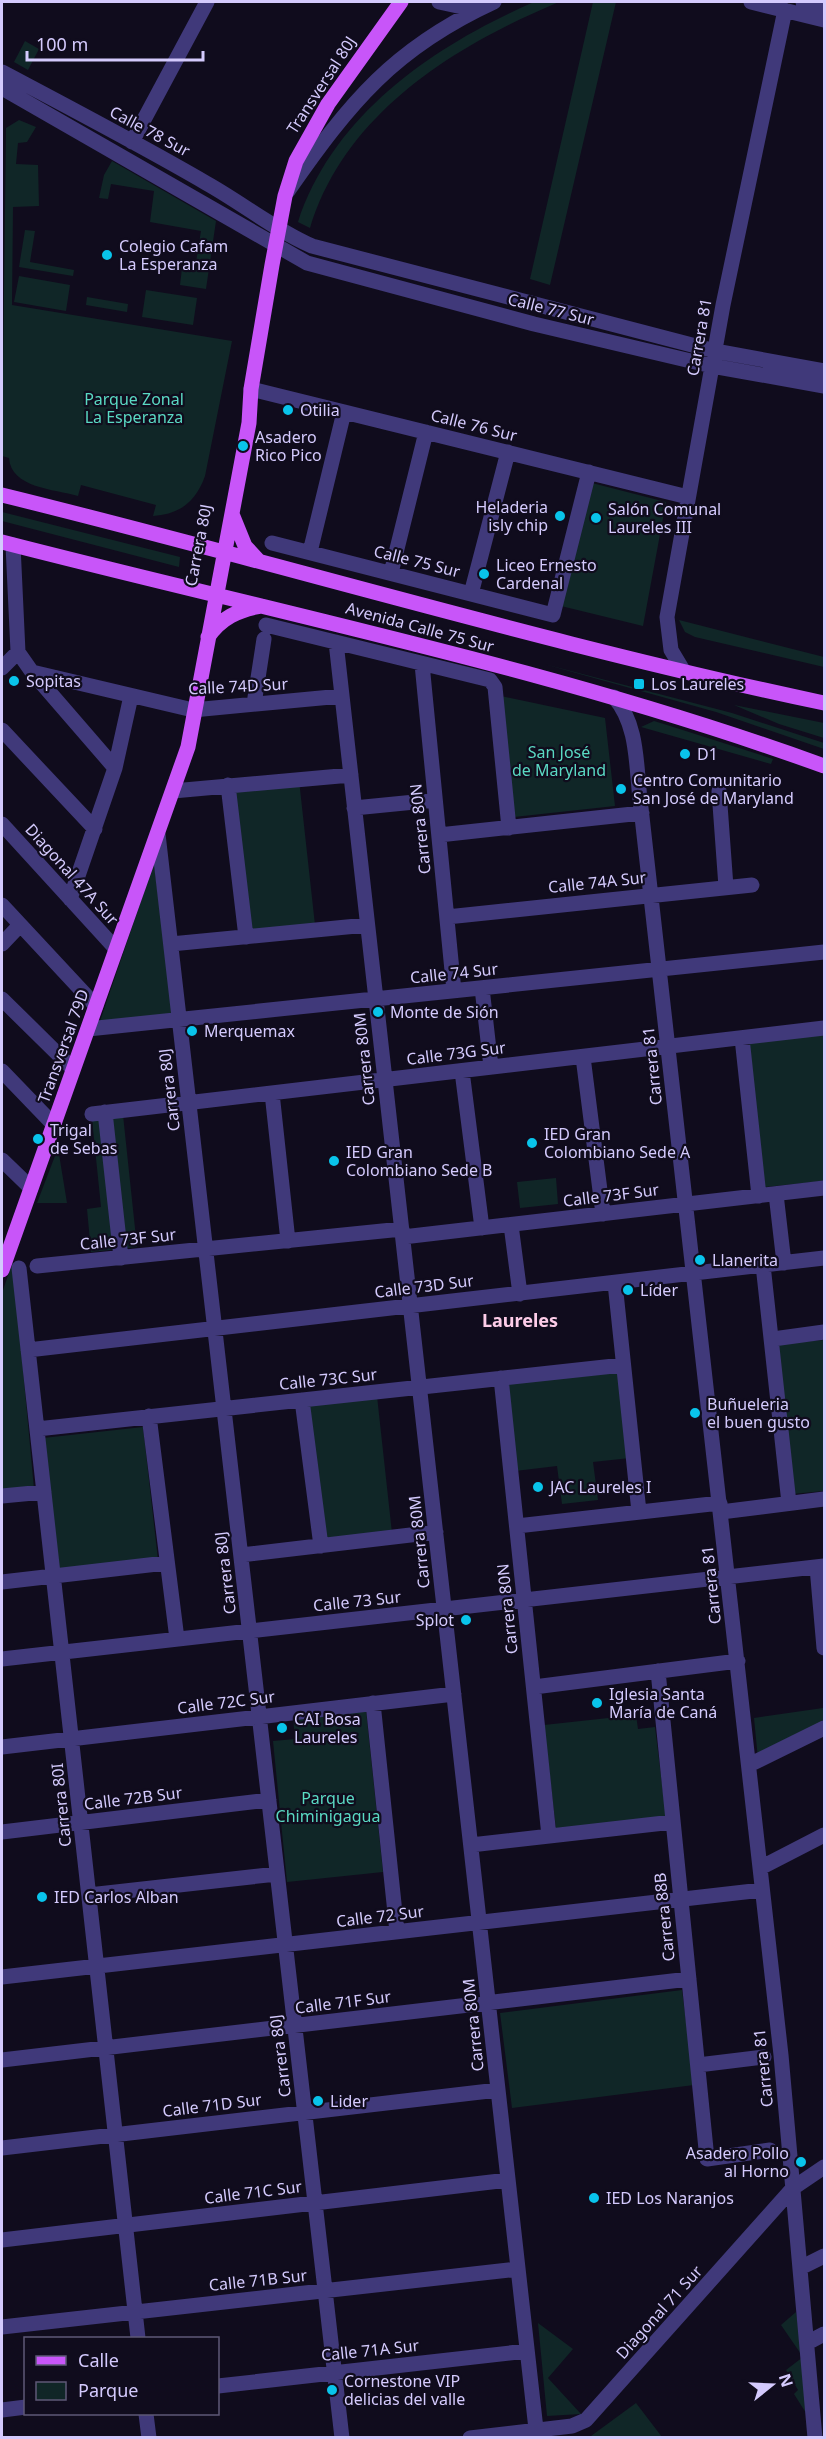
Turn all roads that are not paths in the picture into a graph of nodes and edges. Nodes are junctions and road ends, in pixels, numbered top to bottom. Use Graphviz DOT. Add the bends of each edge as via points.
graph roads {
  1 [pos="207,2"];
  2 [pos="401,2"];
  3 [pos="440,2"];
  4 [pos="494,2"];
  5 [pos="751,2"];
  6 [pos="803,2"];
  7 [pos="825,7"];
  8 [pos="476,10"];
  9 [pos="785,10"];
  10 [pos="825,20"];
  11 [pos="2,72"];
  12 [pos="2,88"];
  13 [pos="132,142"];
  14 [pos="285,196"];
  15 [pos="279,228"];
  16 [pos="275,246"];
  17 [pos="713,358"];
  18 [pos="825,371"];
  19 [pos="825,386"];
  20 [pos="251,389"];
  21 [pos="344,412"];
  22 [pos="426,432"];
  23 [pos="508,452"];
  24 [pos="588,472"];
  25 [pos="2,495"];
  26 [pos="688,497"];
  27 [pos="232,513"];
  28 [pos="7,543"];
  29 [pos="272,543"];
  30 [pos="220,550"];
  31 [pos="310,552"];
  32 [pos="258,560"];
  33 [pos="8,563"];
  34 [pos="391,573"];
  35 [pos="212,593"];
  36 [pos="471,594"];
  37 [pos="264,606"];
  38 [pos="2,626"];
  39 [pos="17,630"];
  40 [pos="207,638"];
  41 [pos="336,642"];
  42 [pos="18,652"];
  43 [pos="422,663"];
  44 [pos="2,668"];
  45 [pos="683,670"];
  46 [pos="32,672"];
  47 [pos="131,696"];
  48 [pos="342,696"];
  49 [pos="614,697"];
  50 [pos="825,703"];
  51 [pos="254,704"];
  52 [pos="656,708"];
  53 [pos="194,710"];
  54 [pos="2,730"];
  55 [pos="632,730"];
  56 [pos="825,766"];
  57 [pos="115,768"];
  58 [pos="351,775"];
  59 [pos="228,786"];
  60 [pos="173,791"];
  61 [pos="719,791"];
  62 [pos="435,800"];
  63 [pos="354,808"];
  64 [pos="642,813"];
  65 [pos="2,824"];
  66 [pos="509,828"];
  67 [pos="95,829"];
  68 [pos="158,834"];
  69 [pos="439,835"];
  70 [pos="752,885"];
  71 [pos="726,887"];
  72 [pos="651,895"];
  73 [pos="70,899"];
  74 [pos="2,905"];
  75 [pos="447,917"];
  76 [pos="20,925"];
  77 [pos="368,925"];
  78 [pos="246,937"];
  79 [pos="2,944"];
  80 [pos="171,944"];
  81 [pos="117,949"];
  82 [pos="825,952"];
  83 [pos="659,969"];
  84 [pos="482,988"];
  85 [pos="454,991"];
  86 [pos="2,999"];
  87 [pos="376,999"];
  88 [pos="96,1006"];
  89 [pos="179,1020"];
  90 [pos="825,1028"];
  91 [pos="88,1029"];
  92 [pos="742,1038"];
  93 [pos="668,1047"];
  94 [pos="583,1057"];
  95 [pos="491,1067"];
  96 [pos="74,1069"];
  97 [pos="2,1071"];
  98 [pos="462,1071"];
  99 [pos="385,1080"];
  100 [pos="272,1093"];
  101 [pos="189,1103"];
  102 [pos="54,1125"];
  103 [pos="2,1160"];
  104 [pos="31,1188"];
  105 [pos="825,1188"];
  106 [pos="776,1194"];
  107 [pos="759,1196"];
  108 [pos="686,1204"];
  109 [pos="603,1214"];
  110 [pos="511,1225"];
  111 [pos="482,1228"];
  112 [pos="402,1233"];
  113 [pos="288,1241"];
  114 [pos="206,1250"];
  115 [pos="121,1258"];
  116 [pos="825,1258"];
  117 [pos="784,1263"];
  118 [pos="763,1265"];
  119 [pos="37,1266"];
  120 [pos="19,1268"];
  121 [pos="2,1270"];
  122 [pos="694,1273"];
  123 [pos="615,1282"];
  124 [pos="520,1294"];
  125 [pos="410,1306"];
  126 [pos="215,1329"];
  127 [pos="825,1332"];
  128 [pos="772,1339"];
  129 [pos="28,1350"];
  130 [pos="623,1365"];
  131 [pos="501,1378"];
  132 [pos="419,1387"];
  133 [pos="302,1400"];
  134 [pos="224,1408"];
  135 [pos="149,1416"];
  136 [pos="37,1429"];
  137 [pos="44,1492"];
  138 [pos="2,1496"];
  139 [pos="825,1498"];
  140 [pos="789,1503"];
  141 [pos="720,1508"];
  142 [pos="639,1512"];
  143 [pos="517,1526"];
  144 [pos="436,1532"];
  145 [pos="321,1546"];
  146 [pos="241,1556"];
  147 [pos="165,1563"];
  148 [pos="821,1566"];
  149 [pos="53,1576"];
  150 [pos="728,1577"];
  151 [pos="2,1582"];
  152 [pos="525,1600"];
  153 [pos="444,1609"];
  154 [pos="249,1631"];
  155 [pos="177,1639"];
  156 [pos="825,1648"];
  157 [pos="62,1652"];
  158 [pos="2,1659"];
  159 [pos="738,1661"];
  160 [pos="658,1671"];
  161 [pos="534,1687"];
  162 [pos="454,1694"];
  163 [pos="373,1704"];
  164 [pos="259,1716"];
  165 [pos="825,1728"];
  166 [pos="71,1738"];
  167 [pos="2,1747"];
  168 [pos="749,1765"];
  169 [pos="269,1800"];
  170 [pos="81,1822"];
  171 [pos="673,1822"];
  172 [pos="2,1832"];
  173 [pos="825,1835"];
  174 [pos="549,1836"];
  175 [pos="471,1845"];
  176 [pos="760,1868"];
  177 [pos="277,1874"];
  178 [pos="762,1890"];
  179 [pos="89,1895"];
  180 [pos="681,1899"];
  181 [pos="479,1922"];
  182 [pos="397,1932"];
  183 [pos="285,1945"];
  184 [pos="97,1966"];
  185 [pos="2,1977"];
  186 [pos="689,1979"];
  187 [pos="488,2002"];
  188 [pos="295,2026"];
  189 [pos="106,2048"];
  190 [pos="764,2057"];
  191 [pos="2,2060"];
  192 [pos="698,2066"];
  193 [pos="498,2090"];
  194 [pos="305,2113"];
  195 [pos="116,2135"];
  196 [pos="2,2148"];
  197 [pos="770,2150"];
  198 [pos="825,2167"];
  199 [pos="508,2180"];
  200 [pos="793,2188"];
  201 [pos="315,2202"];
  202 [pos="763,2223"];
  203 [pos="126,2225"];
  204 [pos="797,2226"];
  205 [pos="2,2240"];
  206 [pos="825,2256"];
  207 [pos="800,2268"];
  208 [pos="518,2269"];
  209 [pos="325,2291"];
  210 [pos="135,2312"];
  211 [pos="2,2327"];
  212 [pos="825,2334"];
  213 [pos="138,2337"];
  214 [pos="807,2343"];
  215 [pos="527,2351"];
  216 [pos="335,2372"];
  217 [pos="219,2386"];
  218 [pos="24,2407"];
  219 [pos="2,2410"];
  220 [pos="146,2415"];
  221 [pos="537,2434"];
  222 [pos="149,2438"];
  223 [pos="342,2438"];
  224 [pos="470,2438"];
  225 [pos="815,2438"];
  1 -- 13 [label="street"];
  2 -- 14 [label="main road, Transversal 80J" via="308,137"];
  3 -- 8 [label="street"];
  4 -- 8 [label="street"];
  5 -- 9 [label="street"];
  6 -- 7 [label="street"];
  8 -- 14 [label="street" via="434,34 381,74 324,140"];
  9 -- 10 [label="street"];
  9 -- 17 [label="street, Carrera 81"];
  11 -- 13 [label="street, Calle 78 Sur"];
  12 -- 16 [label="street"];
  13 -- 15 [label="street, Calle 78 Sur"];
  14 -- 15 [label="main road, Carrera 80J"];
  15 -- 16 [label="main road, Carrera 80J"];
  15 -- 17 [label="street, Calle 77 Sur" via="322,248"];
  16 -- 17 [label="street, Calle 77 Sur" via="319,266 534,324"];
  16 -- 20 [label="main road, Carrera 80J"];
  17 -- 18 [label="street, Calle 77 Sur"];
  17 -- 19 [label="street, Calle 77 Sur"];
  17 -- 26 [label="street, Carrera 81"];
  20 -- 21 [label="street, Calle 76 Sur"];
  20 -- 27 [label="main road, Carrera 80J" via="249,423"];
  20 -- 30 [label="main road, Carrera 80J" via="240,422"];
  21 -- 22 [label="street, Calle 76 Sur"];
  21 -- 31 [label="street"];
  22 -- 23 [label="street, Calle 76 Sur"];
  22 -- 34 [label="street"];
  23 -- 24 [label="street, Calle 76 Sur"];
  23 -- 36 [label="street"];
  24 -- 26 [label="street, Calle 76 Sur"];
  24 -- 36 [label="street, Calle 75 Sur" via="552,615"];
  25 -- 30 [label="main road, Avenida Calle 75 Sur"];
  26 -- 45 [label="street, Carrera 81" via="667,616 671,650"];
  27 -- 30 [label="main road, Carrera 80J"];
  27 -- 32 [label="main road" via="239,535"];
  28 -- 33 [label="street"];
  28 -- 35 [label="main road, Avenida Calle 75 Sur"];
  29 -- 31 [label="street, Calle 75 Sur"];
  30 -- 32 [label="main road, Avenida Calle 75 Sur"];
  30 -- 35 [label="main road, Carrera 80J"];
  31 -- 34 [label="street, Calle 75 Sur"];
  32 -- 45 [label="main road, Avenida Calle 75 Sur"];
  33 -- 39 [label="street"];
  34 -- 36 [label="street, Calle 75 Sur"];
  35 -- 37 [label="main road, Avenida Calle 75 Sur"];
  35 -- 40 [label="main road, Carrera 80J"];
  35 -- 53 [label="main road, Carrera 80J" via="191,677"];
  37 -- 40 [label="main road" via="235,613"];
  37 -- 49 [label="main road, Avenida Calle 75 Sur"];
  38 -- 39 [label="street"];
  39 -- 42 [label="street"];
  40 -- 53 [label="main road, Carrera 80J"];
  41 -- 43 [label="street"];
  41 -- 48 [label="street, Carrera 80M"];
  41 -- 51 [label="street" via="265,632"];
  42 -- 44 [label="street"];
  42 -- 46 [label="street"];
  43 -- 62 [label="street, Carrera 80N"];
  43 -- 66 [label="street" via="492,682"];
  45 -- 50 [label="main road, Avenida Calle 75 Sur"];
  46 -- 47 [label="street, Calle 74D Sur"];
  46 -- 57 [label="street"];
  47 -- 53 [label="street, Calle 74D Sur"];
  47 -- 57 [label="street"];
  48 -- 51 [label="street, Calle 74D Sur"];
  48 -- 58 [label="street, Carrera 80M"];
  49 -- 52 [label="main road, Avenida Calle 75 Sur"];
  49 -- 55 [label="street, Carrera 81"];
  51 -- 53 [label="street, Calle 74D Sur"];
  52 -- 55 [label="street" via="642,714"];
  52 -- 56 [label="main road, Avenida Calle 75 Sur"];
  53 -- 60 [label="main road, Carrera 80J" via="188,747"];
  54 -- 67 [label="street"];
  55 -- 64 [label="street, Carrera 81"];
  57 -- 67 [label="street"];
  58 -- 59 [label="street"];
  58 -- 63 [label="street, Carrera 80M"];
  59 -- 60 [label="street"];
  59 -- 78 [label="street"];
  60 -- 68 [label="main road, Carrera 80J"];
  61 -- 71 [label="street"];
  62 -- 63 [label="street"];
  62 -- 69 [label="street, Carrera 80N"];
  63 -- 77 [label="street, Carrera 80M"];
  64 -- 66 [label="street"];
  64 -- 72 [label="street, Carrera 81"];
  65 -- 73 [label="street, Diagonal 47A Sur"];
  66 -- 69 [label="street"];
  67 -- 73 [label="street"];
  68 -- 80 [label="street, Carrera 80J"];
  68 -- 81 [label="main road, Transversal 79D"];
  69 -- 75 [label="street, Carrera 80N"];
  70 -- 71 [label="street, Calle 74A Sur"];
  71 -- 72 [label="street, Calle 74A Sur"];
  72 -- 75 [label="street, Calle 74A Sur"];
  72 -- 83 [label="street, Carrera 81"];
  73 -- 81 [label="street, Diagonal 47A Sur"];
  74 -- 76 [label="street"];
  75 -- 85 [label="street, Carrera 80N"];
  76 -- 79 [label="street"];
  76 -- 88 [label="street"];
  77 -- 78 [label="street"];
  77 -- 87 [label="street, Carrera 80M"];
  78 -- 80 [label="street"];
  80 -- 89 [label="street, Carrera 80J"];
  81 -- 88 [label="main road, Transversal 79D"];
  82 -- 83 [label="street, Calle 74 Sur"];
  83 -- 84 [label="street, Calle 74 Sur"];
  83 -- 93 [label="street, Carrera 81"];
  84 -- 85 [label="street, Calle 74 Sur"];
  84 -- 95 [label="street"];
  85 -- 87 [label="street, Calle 74 Sur"];
  86 -- 96 [label="street"];
  87 -- 89 [label="street, Calle 74 Sur"];
  87 -- 99 [label="street, Carrera 80M"];
  88 -- 91 [label="main road, Transversal 79D"];
  89 -- 91 [label="street, Calle 74 Sur"];
  89 -- 101 [label="street, Carrera 80J"];
  90 -- 92 [label="street, Calle 73G Sur"];
  91 -- 96 [label="main road, Transversal 79D"];
  92 -- 93 [label="street, Calle 73G Sur"];
  92 -- 107 [label="street"];
  93 -- 94 [label="street, Calle 73G Sur"];
  93 -- 108 [label="street, Carrera 81"];
  94 -- 95 [label="street, Calle 73G Sur"];
  94 -- 109 [label="street"];
  95 -- 98 [label="street, Calle 73G Sur"];
  96 -- 102 [label="main road, Transversal 79D"];
  97 -- 102 [label="street"];
  98 -- 99 [label="street, Calle 73G Sur"];
  98 -- 111 [label="street"];
  99 -- 100 [label="street, Calle 73G Sur"];
  99 -- 112 [label="street, Carrera 80M"];
  100 -- 101 [label="street, Calle 73G Sur"];
  100 -- 113 [label="street"];
  101 -- 114 [label="street, Carrera 80J"];
  101 -- 115 [label="street, Calle 73G Sur" via="98,1113"];
  102 -- 104 [label="main road, Transversal 79D"];
  103 -- 104 [label="street"];
  104 -- 121 [label="main road, Transversal 79D"];
  105 -- 106 [label="street, Calle 73F Sur"];
  106 -- 107 [label="street, Calle 73F Sur"];
  106 -- 117 [label="street"];
  107 -- 108 [label="street, Calle 73F Sur"];
  108 -- 109 [label="street, Calle 73F Sur"];
  108 -- 122 [label="street, Carrera 81"];
  109 -- 110 [label="street, Calle 73F Sur"];
  110 -- 111 [label="street, Calle 73F Sur"];
  110 -- 124 [label="street"];
  111 -- 112 [label="street, Calle 73F Sur"];
  112 -- 113 [label="street, Calle 73F Sur"];
  112 -- 125 [label="street, Carrera 80M"];
  113 -- 114 [label="street, Calle 73F Sur"];
  114 -- 115 [label="street, Calle 73F Sur"];
  114 -- 126 [label="street, Carrera 80J"];
  115 -- 119 [label="street, Calle 73F Sur"];
  116 -- 117 [label="street, Calle 73D Sur"];
  117 -- 118 [label="street, Calle 73D Sur"];
  118 -- 122 [label="street, Calle 73D Sur"];
  118 -- 128 [label="street"];
  120 -- 129 [label="street, Carrera 80I"];
  122 -- 123 [label="street, Calle 73D Sur"];
  122 -- 141 [label="street, Carrera 81"];
  123 -- 124 [label="street, Calle 73D Sur"];
  123 -- 130 [label="street"];
  124 -- 125 [label="street, Calle 73D Sur"];
  125 -- 126 [label="street, Calle 73D Sur"];
  125 -- 132 [label="street, Carrera 80M"];
  126 -- 129 [label="street, Calle 73D Sur"];
  126 -- 134 [label="street, Carrera 80J"];
  127 -- 128 [label="street"];
  128 -- 140 [label="street"];
  129 -- 136 [label="street, Carrera 80I"];
  130 -- 131 [label="street, Calle 73C Sur"];
  130 -- 142 [label="street"];
  131 -- 132 [label="street, Calle 73C Sur"];
  131 -- 143 [label="street, Carrera 80N"];
  132 -- 133 [label="street, Calle 73C Sur"];
  132 -- 144 [label="street, Carrera 80M"];
  133 -- 134 [label="street, Calle 73C Sur"];
  133 -- 145 [label="street"];
  134 -- 135 [label="street, Calle 73C Sur"];
  134 -- 146 [label="street, Carrera 80J"];
  135 -- 136 [label="street, Calle 73C Sur"];
  135 -- 147 [label="street"];
  136 -- 137 [label="street, Carrera 80I"];
  137 -- 138 [label="street"];
  137 -- 149 [label="street, Carrera 80I"];
  139 -- 140 [label="street"];
  140 -- 141 [label="street"];
  141 -- 142 [label="street"];
  141 -- 150 [label="street, Carrera 81"];
  142 -- 143 [label="street"];
  143 -- 152 [label="street, Carrera 80N"];
  144 -- 145 [label="street"];
  144 -- 153 [label="street, Carrera 80M"];
  145 -- 146 [label="street"];
  146 -- 154 [label="street, Carrera 80J"];
  147 -- 149 [label="street"];
  147 -- 155 [label="street"];
  148 -- 150 [label="street, Calle 73 Sur"];
  148 -- 156 [label="street"];
  149 -- 151 [label="street"];
  149 -- 157 [label="street, Carrera 80I"];
  150 -- 152 [label="street, Calle 73 Sur"];
  150 -- 159 [label="street, Carrera 81"];
  152 -- 153 [label="street, Calle 73 Sur"];
  152 -- 161 [label="street, Carrera 80N"];
  153 -- 154 [label="street, Calle 73 Sur"];
  153 -- 162 [label="street, Carrera 80M"];
  154 -- 155 [label="street, Calle 73 Sur"];
  154 -- 164 [label="street, Carrera 80J"];
  155 -- 157 [label="street, Calle 73 Sur"];
  157 -- 158 [label="street, Calle 73 Sur"];
  157 -- 166 [label="street, Carrera 80I"];
  159 -- 160 [label="street"];
  159 -- 168 [label="street, Carrera 81"];
  160 -- 161 [label="street"];
  160 -- 171 [label="street, Carrera 88B"];
  161 -- 174 [label="street, Carrera 80N"];
  162 -- 163 [label="street, Calle 72C Sur"];
  162 -- 175 [label="street, Carrera 80M"];
  163 -- 164 [label="street, Calle 72C Sur"];
  163 -- 182 [label="street"];
  164 -- 166 [label="street, Calle 72C Sur"];
  164 -- 169 [label="street, Carrera 80J"];
  165 -- 168 [label="street"];
  166 -- 167 [label="street, Calle 72C Sur"];
  166 -- 170 [label="street, Carrera 80I"];
  168 -- 176 [label="street, Carrera 81"];
  169 -- 170 [label="street, Calle 72B Sur"];
  169 -- 177 [label="street, Carrera 80J"];
  170 -- 172 [label="street, Calle 72B Sur"];
  170 -- 179 [label="street, Carrera 80I"];
  171 -- 174 [label="street"];
  171 -- 180 [label="street, Carrera 88B"];
  173 -- 176 [label="street"];
  174 -- 175 [label="street"];
  175 -- 181 [label="street, Carrera 80M"];
  176 -- 178 [label="street, Carrera 81"];
  177 -- 179 [label="street"];
  177 -- 183 [label="street, Carrera 80J"];
  178 -- 180 [label="street, Calle 72 Sur"];
  178 -- 200 [label="street, Carrera 81"];
  179 -- 184 [label="street, Carrera 80I"];
  180 -- 181 [label="street, Calle 72 Sur"];
  180 -- 186 [label="street, Carrera 88B"];
  181 -- 182 [label="street, Calle 72 Sur"];
  181 -- 187 [label="street, Carrera 80M"];
  182 -- 183 [label="street, Calle 72 Sur"];
  183 -- 184 [label="street, Calle 72 Sur"];
  183 -- 188 [label="street, Carrera 80J"];
  184 -- 185 [label="street, Calle 72 Sur"];
  184 -- 189 [label="street, Carrera 80I"];
  186 -- 187 [label="street, Calle 71F Sur"];
  186 -- 192 [label="street, Carrera 88B"];
  187 -- 188 [label="street, Calle 71F Sur"];
  187 -- 193 [label="street, Carrera 80M"];
  188 -- 189 [label="street, Calle 71F Sur"];
  188 -- 194 [label="street, Carrera 80J"];
  189 -- 191 [label="street, Calle 71F Sur"];
  189 -- 195 [label="street, Carrera 80I"];
  190 -- 192 [label="street"];
  192 -- 197 [label="street, Carrera 88B" via="707,2159"];
  193 -- 194 [label="street, Calle 71D Sur"];
  193 -- 199 [label="street, Carrera 80M"];
  194 -- 195 [label="street, Calle 71D Sur"];
  194 -- 201 [label="street, Carrera 80J"];
  195 -- 196 [label="street, Calle 71D Sur"];
  195 -- 203 [label="street, Carrera 80I"];
  198 -- 200 [label="street"];
  199 -- 201 [label="street, Calle 71C Sur"];
  199 -- 208 [label="street, Carrera 80M"];
  200 -- 202 [label="street, Diagonal 71 Sur"];
  200 -- 204 [label="street, Carrera 81"];
  201 -- 203 [label="street, Calle 71C Sur"];
  201 -- 209 [label="street, Carrera 80J"];
  202 -- 204 [label="street" via="780,2218"];
  202 -- 221 [label="street, Diagonal 71 Sur" via="591,2415 572,2426"];
  203 -- 205 [label="street, Calle 71C Sur"];
  203 -- 210 [label="street, Carrera 80I"];
  204 -- 207 [label="street, Carrera 81"];
  206 -- 207 [label="street"];
  207 -- 214 [label="street, Carrera 81"];
  208 -- 209 [label="street, Calle 71B Sur"];
  208 -- 215 [label="street, Carrera 80M"];
  209 -- 210 [label="street, Calle 71B Sur"];
  209 -- 216 [label="street, Carrera 80J"];
  210 -- 211 [label="street, Calle 71B Sur"];
  210 -- 213 [label="street, Carrera 80I"];
  212 -- 214 [label="street"];
  214 -- 225 [label="street, Carrera 81"];
  215 -- 216 [label="street, Calle 71A Sur"];
  215 -- 221 [label="street, Carrera 80M"];
  216 -- 217 [label="street, Calle 71A Sur"];
  216 -- 223 [label="street, Carrera 80J"];
  218 -- 219 [label="street"];
  220 -- 222 [label="street"];
  221 -- 224 [label="street, Diagonal 71 Sur"];
}
